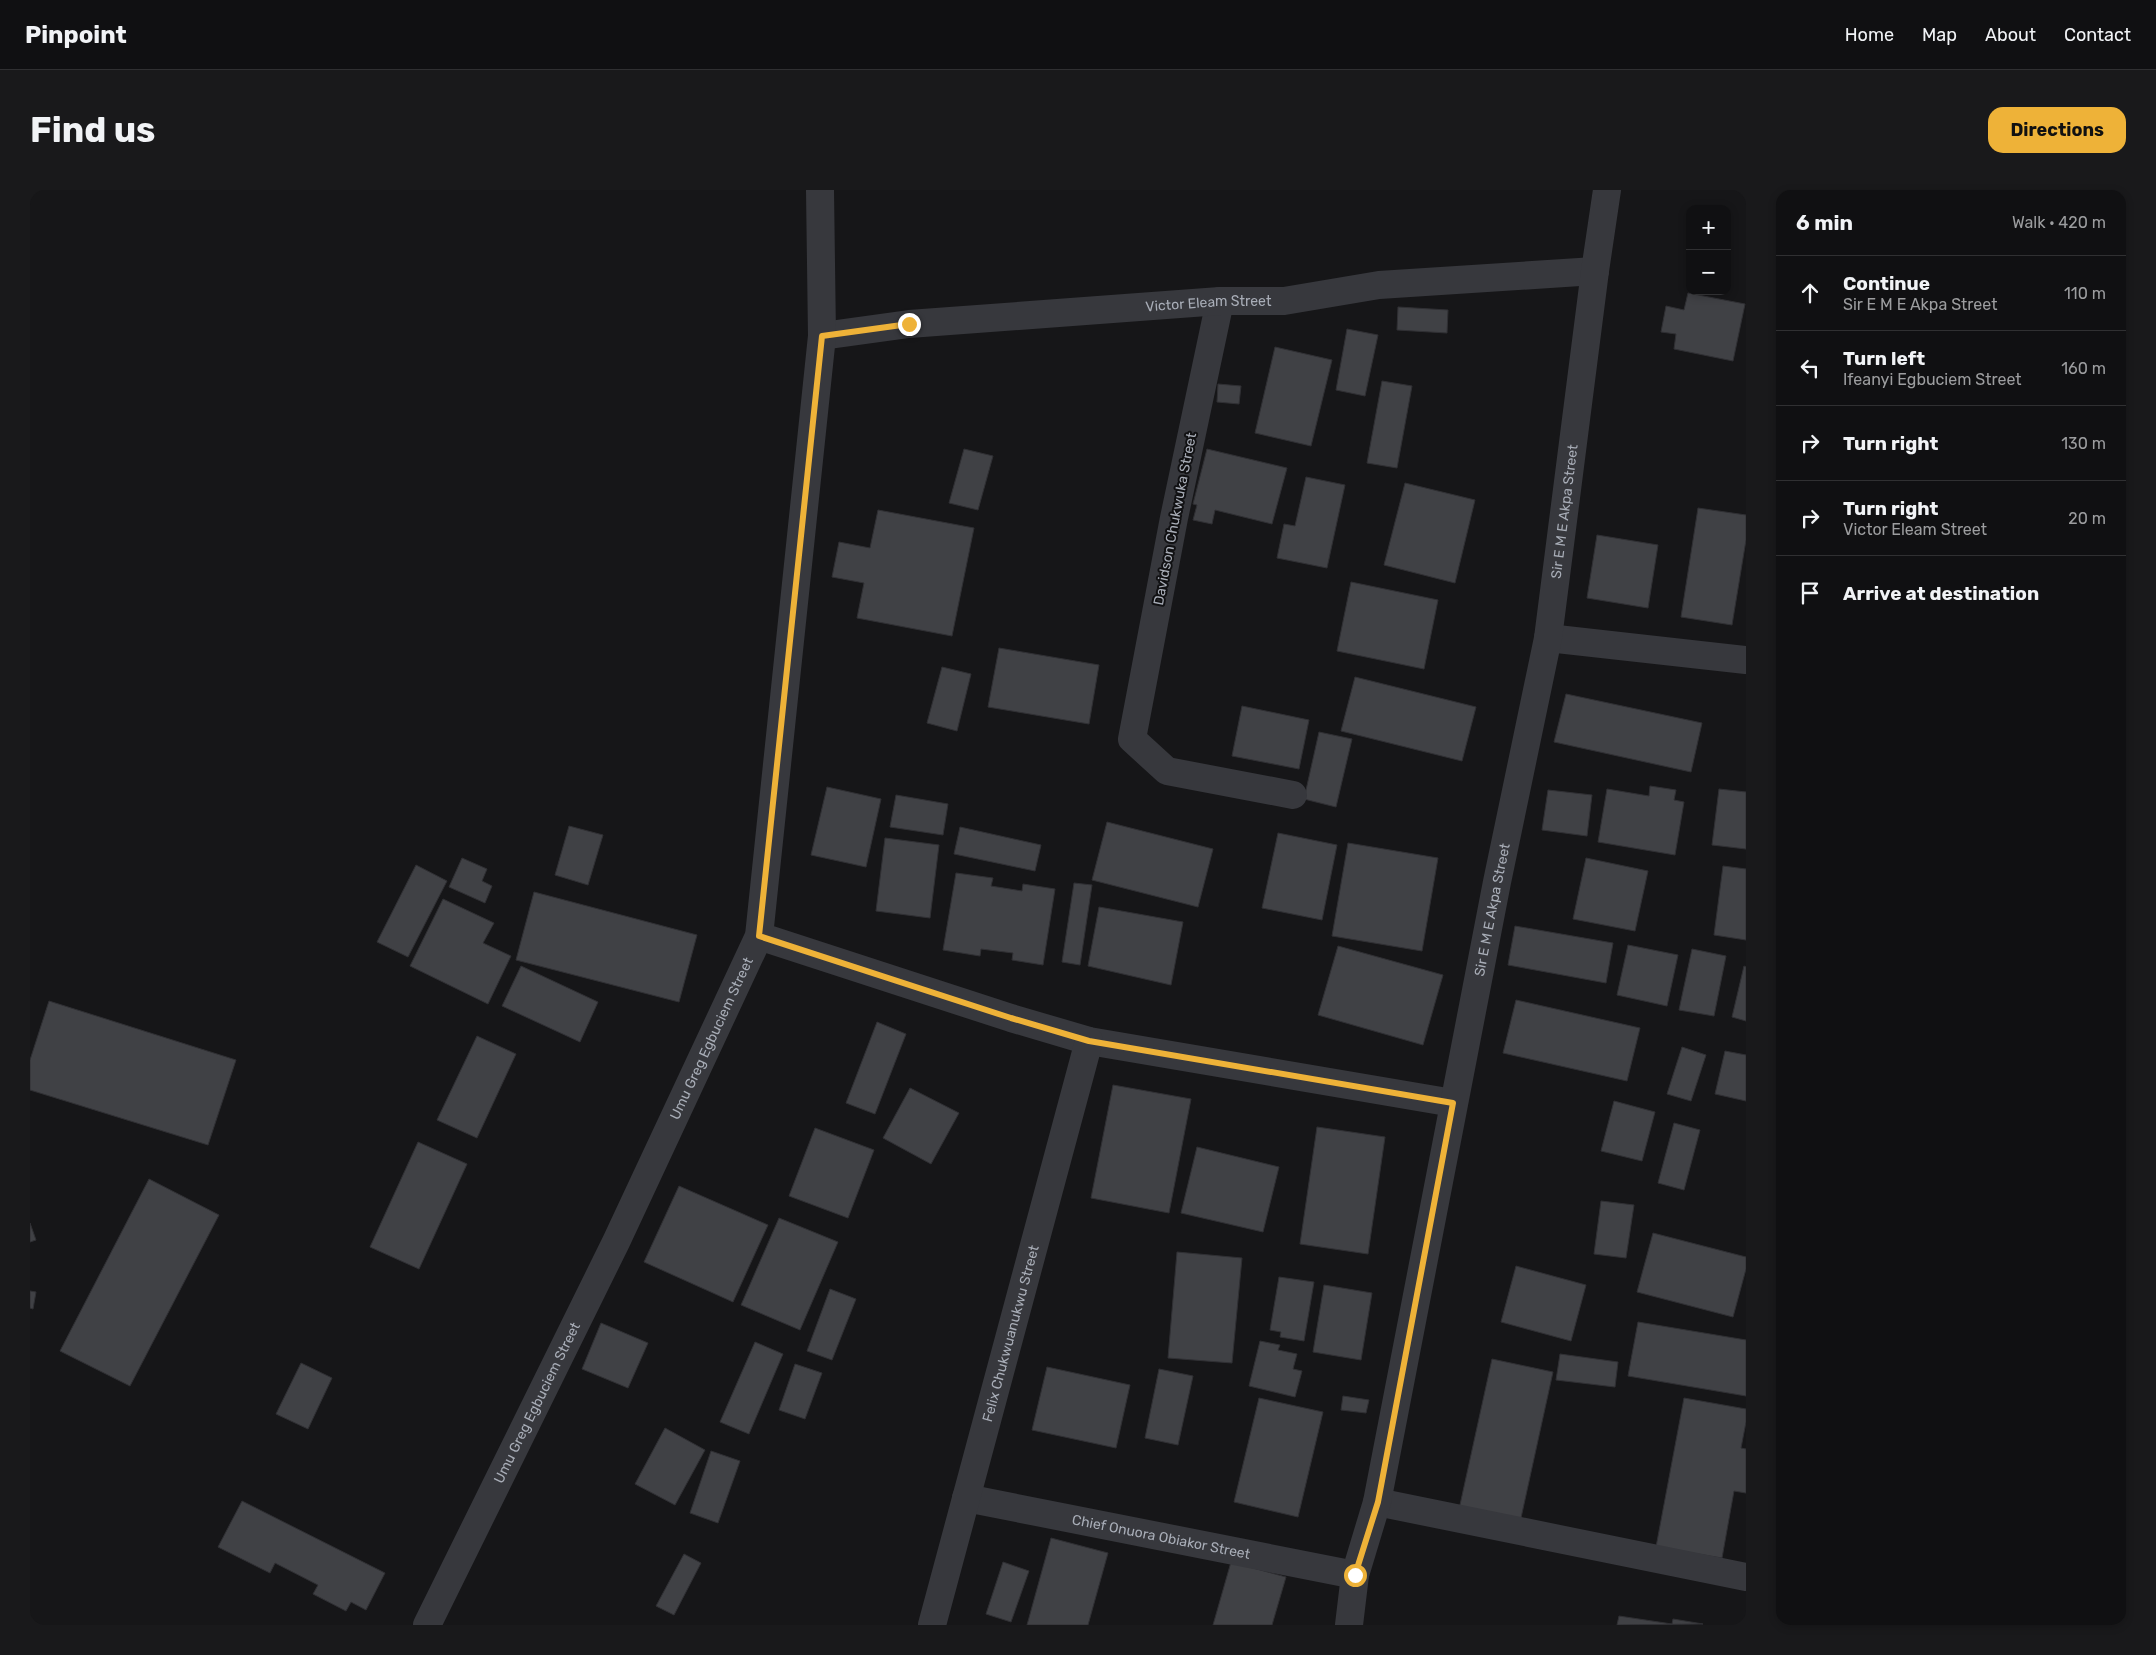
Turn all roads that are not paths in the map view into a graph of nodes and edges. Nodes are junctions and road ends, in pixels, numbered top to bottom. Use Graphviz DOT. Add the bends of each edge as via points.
graph roads {
  1 [pos="820,190"];
  2 [pos="1607,190"];
  3 [pos="1595,271"];
  4 [pos="1220,300"];
  5 [pos="822,336"];
  6 [pos="1548,638"];
  7 [pos="1746,660"];
  8 [pos="1293,795"];
  9 [pos="759,936"];
  10 [pos="1089,1041"];
  11 [pos="1453,1103"];
  12 [pos="966,1498"];
  13 [pos="1378,1502"];
  14 [pos="1355,1575"];
  15 [pos="1746,1577"];
  16 [pos="427,1625"];
  17 [pos="932,1625"];
  18 [pos="1349,1625"];
  1 -- 5 [label="street, Umu Greg Egbuciem Street"];
  2 -- 3 [label="street, Sir E M E Akpa Street"];
  3 -- 4 [label="street, Victor Eleam Street" via="1379,285 1284,301"];
  3 -- 6 [label="street, Sir E M E Akpa Street"];
  4 -- 5 [label="street, Victor Eleam Street" via="909,324"];
  4 -- 8 [label="street, Davidson Chukwuka Street" via="1132,739 1167,771"];
  5 -- 9 [label="street, Umu Greg Egbuciem Street"];
  6 -- 7 [label="street"];
  6 -- 11 [label="street, Sir E M E Akpa Street"];
  9 -- 10 [label="street"];
  9 -- 16 [label="street, Umu Greg Egbuciem Street" via="616,1242"];
  10 -- 11 [label="street"];
  10 -- 12 [label="street, Felix Chukwuanukwu Street"];
  11 -- 13 [label="street, Sir E M E Akpa Street"];
  12 -- 14 [label="street, Chief Onuora Obiakor Street"];
  12 -- 17 [label="street, Felix Chukwuanukwu Street"];
  13 -- 14 [label="street, Sir E M E Akpa Street"];
  13 -- 15 [label="street"];
  14 -- 18 [label="street, Sir E M E Akpa Street"];
}
